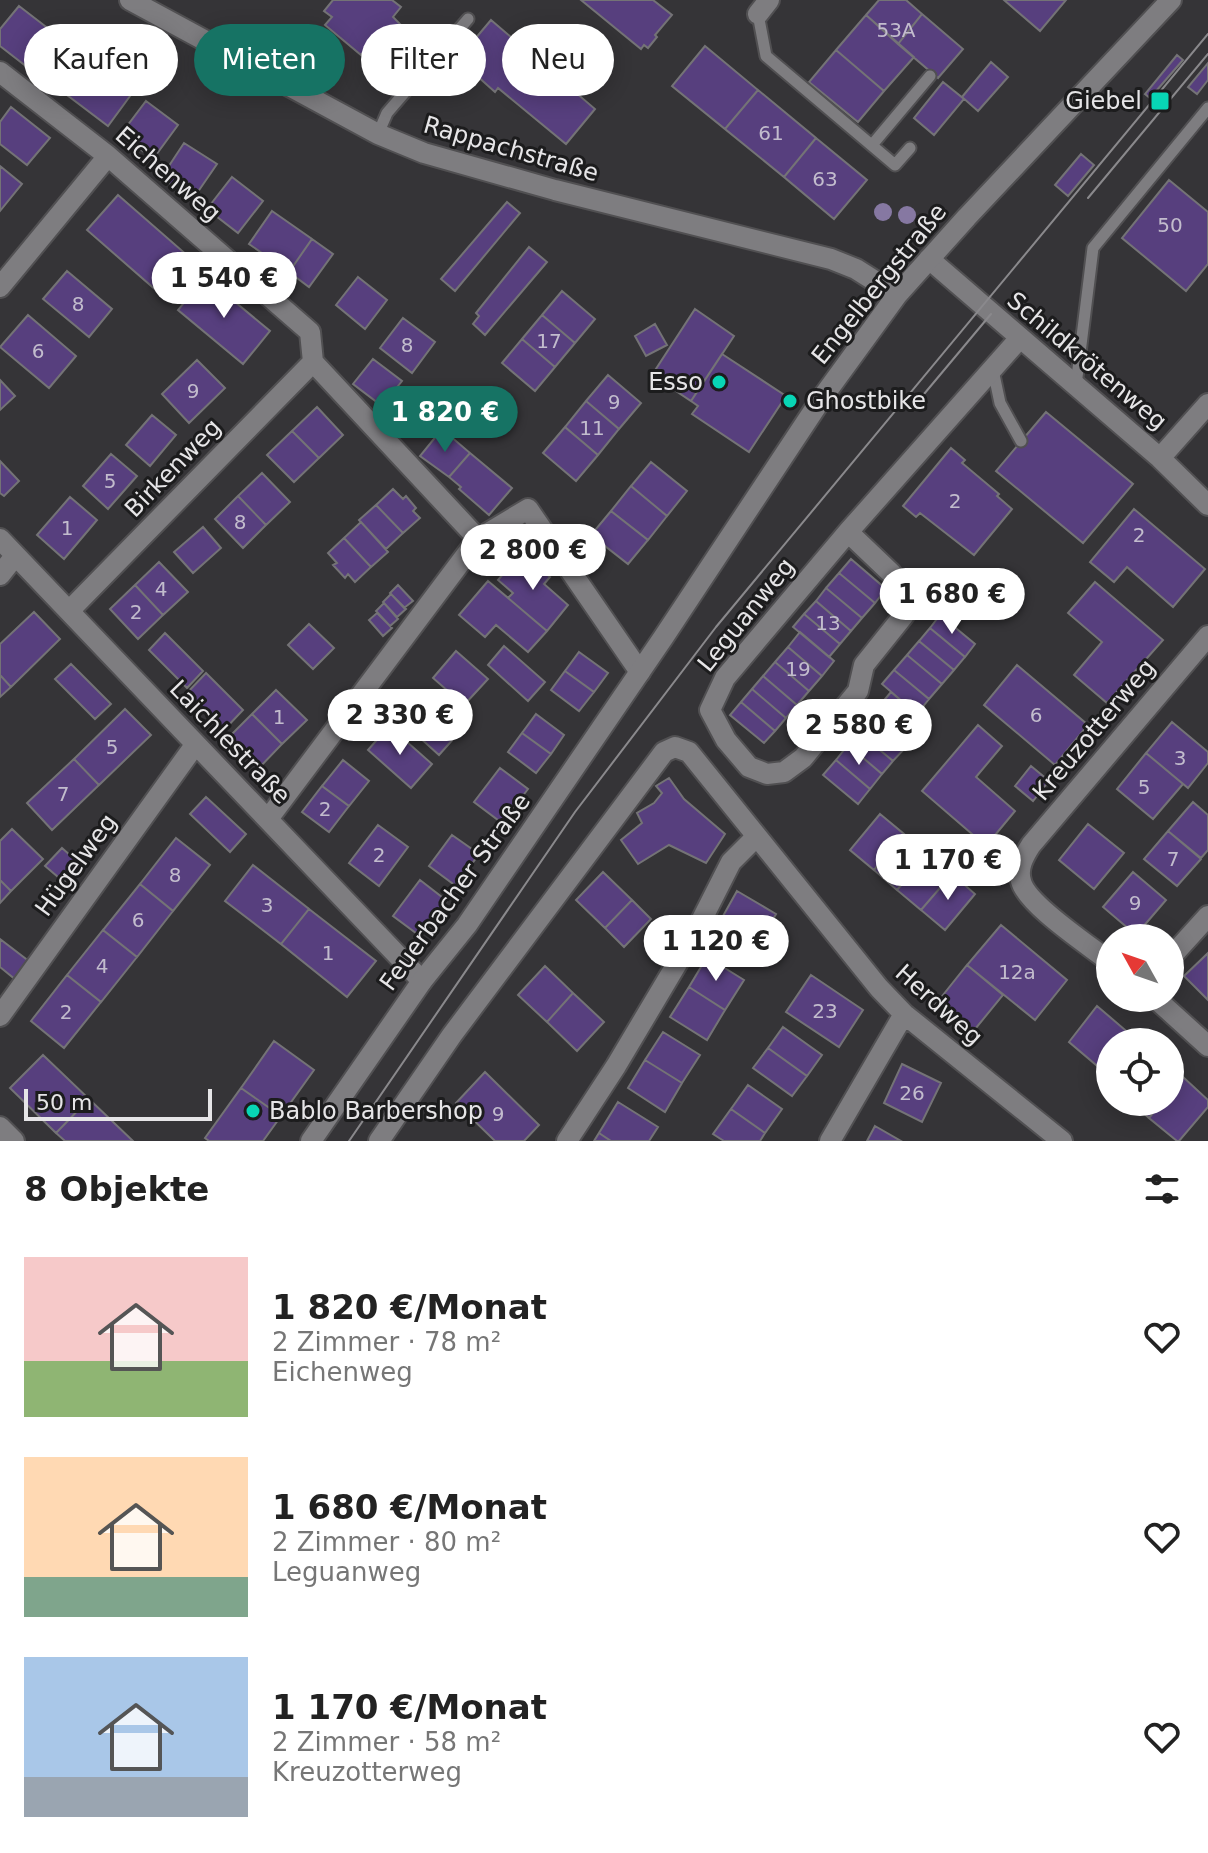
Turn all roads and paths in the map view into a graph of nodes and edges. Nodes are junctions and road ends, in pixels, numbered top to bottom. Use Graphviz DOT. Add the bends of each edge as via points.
graph roads {
  1 [pos="130,0"];
  2 [pos="1171,0"];
  3 [pos="763,7"];
  4 [pos="468,19"];
  5 [pos="0,72"];
  6 [pos="930,76"];
  7 [pos="1208,108"];
  8 [pos="378,134"];
  9 [pos="872,145"];
  10 [pos="910,148"];
  11 [pos="108,156"];
  12 [pos="929,259"];
  13 [pos="0,287"];
  14 [pos="897,295"];
  15 [pos="1020,338"];
  16 [pos="313,362"];
  17 [pos="992,369"];
  18 [pos="1075,386"];
  19 [pos="1208,404"];
  20 [pos="1021,441"];
  21 [pos="1160,458"];
  22 [pos="1208,505"];
  23 [pos="848,532"];
  24 [pos="0,539"];
  25 [pos="478,539"];
  26 [pos="15,556"];
  27 [pos="0,575"];
  28 [pos="70,610"];
  29 [pos="1208,636"];
  30 [pos="640,672"];
  31 [pos="195,745"];
  32 [pos="268,819"];
  33 [pos="756,837"];
  34 [pos="1208,916"];
  35 [pos="1184,943"];
  36 [pos="1096,951"];
  37 [pos="422,981"];
  38 [pos="1170,1012"];
  39 [pos="904,1014"];
  40 [pos="0,1016"];
  41 [pos="1208,1046"];
  42 [pos="0,1127"];
  43 [pos="14,1141"];
  44 [pos="311,1141"];
  45 [pos="379,1141"];
  46 [pos="567,1141"];
  47 [pos="830,1141"];
  48 [pos="1062,1141"];
  1 -- 8 [label="street, Rappachstraße"];
  2 -- 12 [label="street, Engelbergstraße"];
  3 -- 9 [label="lane" via="766,56"];
  4 -- 8 [label="lane" via="387,113"];
  5 -- 11 [label="street, Eichenweg"];
  6 -- 9 [label="lane"];
  7 -- 18 [label="lane" via="1093,248"];
  8 -- 14 [label="street, Rappachstraße" via="424,153 555,190 831,259"];
  9 -- 10 [label="lane" via="895,165"];
  11 -- 13 [label="street"];
  11 -- 16 [label="street, Eichenweg" via="310,332"];
  12 -- 14 [label="street, Engelbergstraße"];
  12 -- 15 [label="street, Schildkrötenweg"];
  14 -- 30 [label="street, Engelbergstraße"];
  15 -- 17 [label="street, Leguanweg"];
  15 -- 18 [label="street, Schildkrötenweg"];
  16 -- 25 [label="street, Eichenweg"];
  16 -- 28 [label="street, Birkenweg"];
  17 -- 20 [label="lane" via="1000,403"];
  17 -- 23 [label="street, Leguanweg"];
  18 -- 21 [label="street, Schildkrötenweg"];
  19 -- 21 [label="street"];
  21 -- 22 [label="street, Schildkrötenweg"];
  23 -- 23 [label="street, Leguanweg" via="891,573 910,602 864,665 858,691 803,758 784,772 767,774 749,767 726,740 710,710 713,699"];
  24 -- 26 [label="street, Laichlestraße"];
  25 -- 30 [label="street" via="528,509"];
  25 -- 32 [label="street"];
  26 -- 27 [label="street"];
  26 -- 28 [label="street, Laichlestraße"];
  28 -- 31 [label="street, Laichlestraße"];
  29 -- 36 [label="street, Kreuzotterweg" via="1023,858 1025,891"];
  30 -- 37 [label="street, Feuerbacher Straße" via="467,925"];
  31 -- 32 [label="street, Laichlestraße"];
  31 -- 40 [label="street, Hügelweg"];
  32 -- 37 [label="street, Laichlestraße"];
  33 -- 39 [label="street, Herdweg"];
  33 -- 45 [label="street, Herdweg" via="682,750 664,752"];
  33 -- 46 [label="street" via="731,862 694,935"];
  34 -- 35 [label="street"];
  37 -- 44 [label="street, Feuerbacher Straße"];
  38 -- 41 [label="street"];
  39 -- 47 [label="street"];
  39 -- 48 [label="street, Herdweg"];
  42 -- 43 [label="street"];
}
